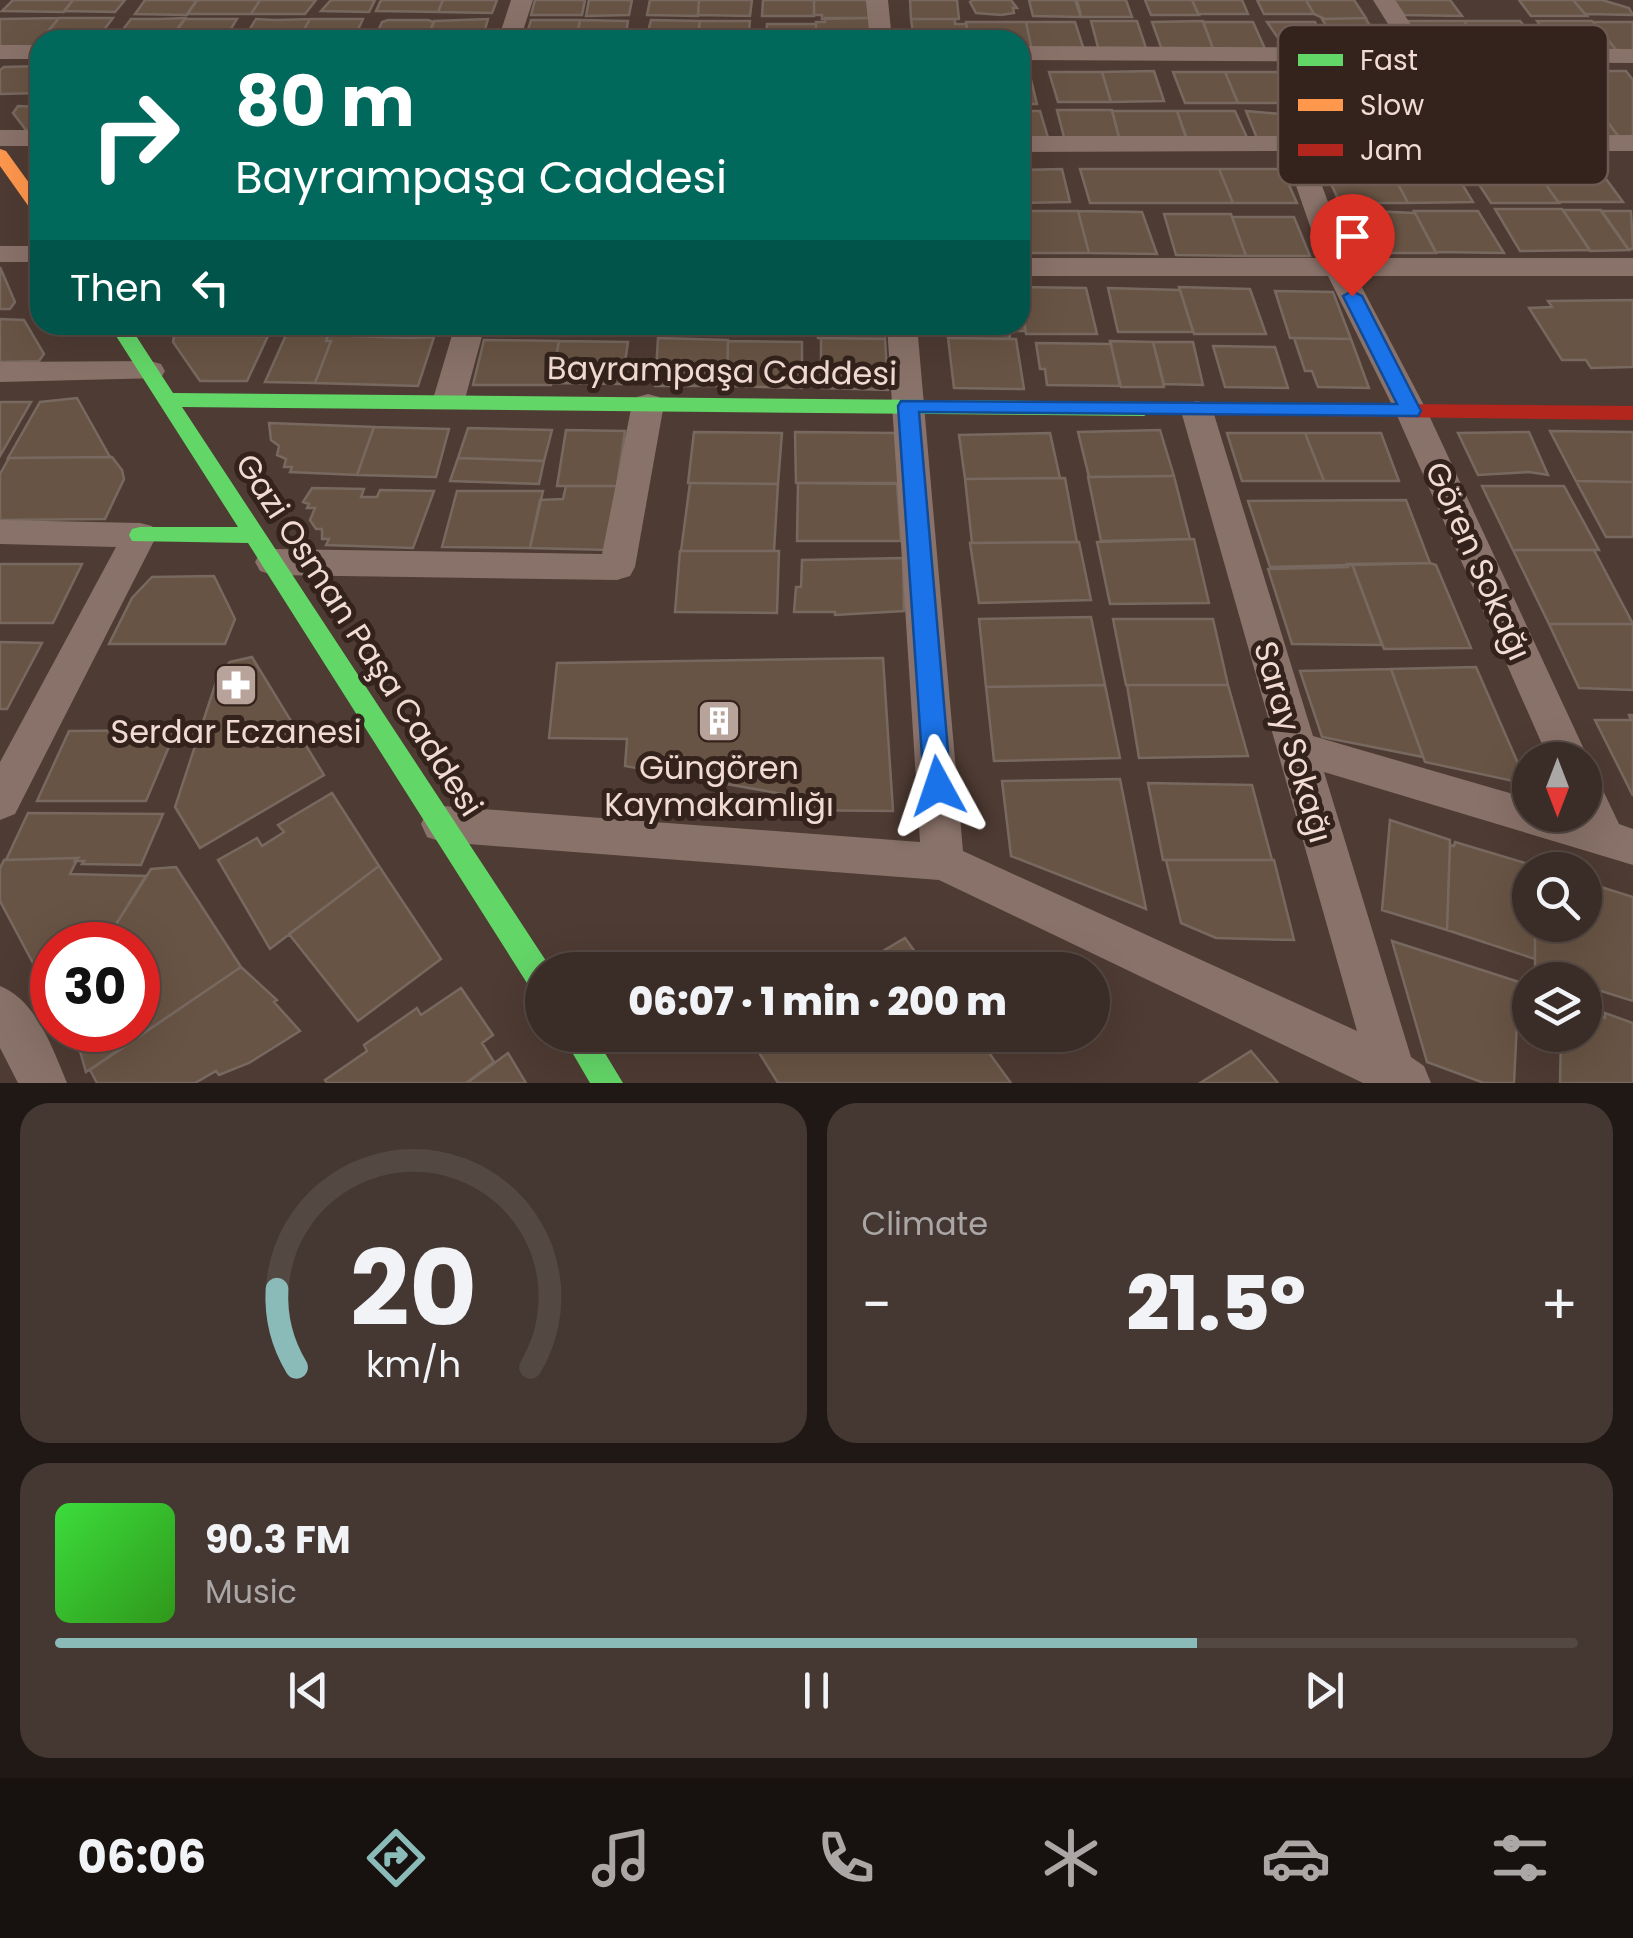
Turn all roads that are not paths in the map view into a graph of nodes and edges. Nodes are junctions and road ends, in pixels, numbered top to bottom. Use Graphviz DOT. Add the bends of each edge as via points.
graph roads {
  1 [pos="522,0"];
  2 [pos="878,0"];
  3 [pos="1384,0"];
  4 [pos="1399,25"];
  5 [pos="512,30"];
  6 [pos="880,30"];
  7 [pos="0,52"];
  8 [pos="30,52"];
  9 [pos="1030,53"];
  10 [pos="1278,54"];
  11 [pos="1608,56"];
  12 [pos="1633,56"];
  13 [pos="0,138"];
  14 [pos="30,138"];
  15 [pos="1278,142"];
  16 [pos="1608,143"];
  17 [pos="1633,143"];
  18 [pos="1030,144"];
  19 [pos="0,154"];
  20 [pos="1308,185"];
  21 [pos="30,196"];
  22 [pos="0,254"];
  23 [pos="30,254"];
  24 [pos="1030,267"];
  25 [pos="1633,267"];
  26 [pos="1338,268"];
  27 [pos="126,335"];
  28 [pos="467,335"];
  29 [pos="903,335"];
  30 [pos="150,371"];
  31 [pos="0,372"];
  32 [pos="169,400"];
  33 [pos="449,400"];
  34 [pos="648,404"];
  35 [pos="908,406"];
  36 [pos="1196,411"];
  37 [pos="1410,411"];
  38 [pos="1630,417"];
  39 [pos="0,532"];
  40 [pos="140,535"];
  41 [pos="265,549"];
  42 [pos="1560,742"];
  43 [pos="1294,747"];
  44 [pos="0,802"];
  45 [pos="1602,819"];
  46 [pos="442,824"];
  47 [pos="1619,842"];
  48 [pos="944,862"];
  49 [pos="525,954"];
  50 [pos="0,1008"];
  51 [pos="588,1052"];
  52 [pos="1399,1078"];
  53 [pos="44,1083"];
  54 [pos="608,1083"];
  1 -- 5 [label="street"];
  2 -- 6 [label="street"];
  3 -- 4 [label="street"];
  7 -- 8 [label="street"];
  9 -- 10 [label="street"];
  11 -- 12 [label="street"];
  13 -- 14 [label="street"];
  15 -- 18 [label="street"];
  16 -- 17 [label="street"];
  19 -- 21 [label="street"];
  20 -- 26 [label="street, Gören Sokağı"];
  22 -- 23 [label="street"];
  24 -- 26 [label="street"];
  25 -- 26 [label="street"];
  26 -- 37 [label="street, Gören Sokağı"];
  27 -- 30 [label="street, Gazi Osman Paşa Caddesi"];
  28 -- 33 [label="street"];
  29 -- 35 [label="street"];
  30 -- 31 [label="street"];
  30 -- 32 [label="street, Gazi Osman Paşa Caddesi"];
  32 -- 33 [label="street, Bayrampaşa Caddesi"];
  32 -- 41 [label="street, Gazi Osman Paşa Caddesi"];
  33 -- 34 [label="street, Bayrampaşa Caddesi"];
  34 -- 35 [label="street, Bayrampaşa Caddesi"];
  34 -- 41 [label="street" via="617,567"];
  35 -- 36 [label="street, Bayrampaşa Caddesi"];
  35 -- 48 [label="street"];
  36 -- 37 [label="street, Bayrampaşa Caddesi"];
  36 -- 43 [label="street, Saray Sokağı"];
  37 -- 38 [label="street, Bayrampaşa Caddesi"];
  37 -- 42 [label="street, Gören Sokağı"];
  39 -- 40 [label="street"];
  40 -- 41 [label="street"];
  40 -- 44 [label="street"];
  41 -- 46 [label="street, Gazi Osman Paşa Caddesi"];
  43 -- 47 [label="street"];
  43 -- 52 [label="street, Saray Sokağı"];
  45 -- 47 [label="street"];
  46 -- 48 [label="street"];
  46 -- 49 [label="street, Gazi Osman Paşa Caddesi"];
  48 -- 52 [label="street"];
  50 -- 53 [label="street"];
  51 -- 54 [label="street"];
}
